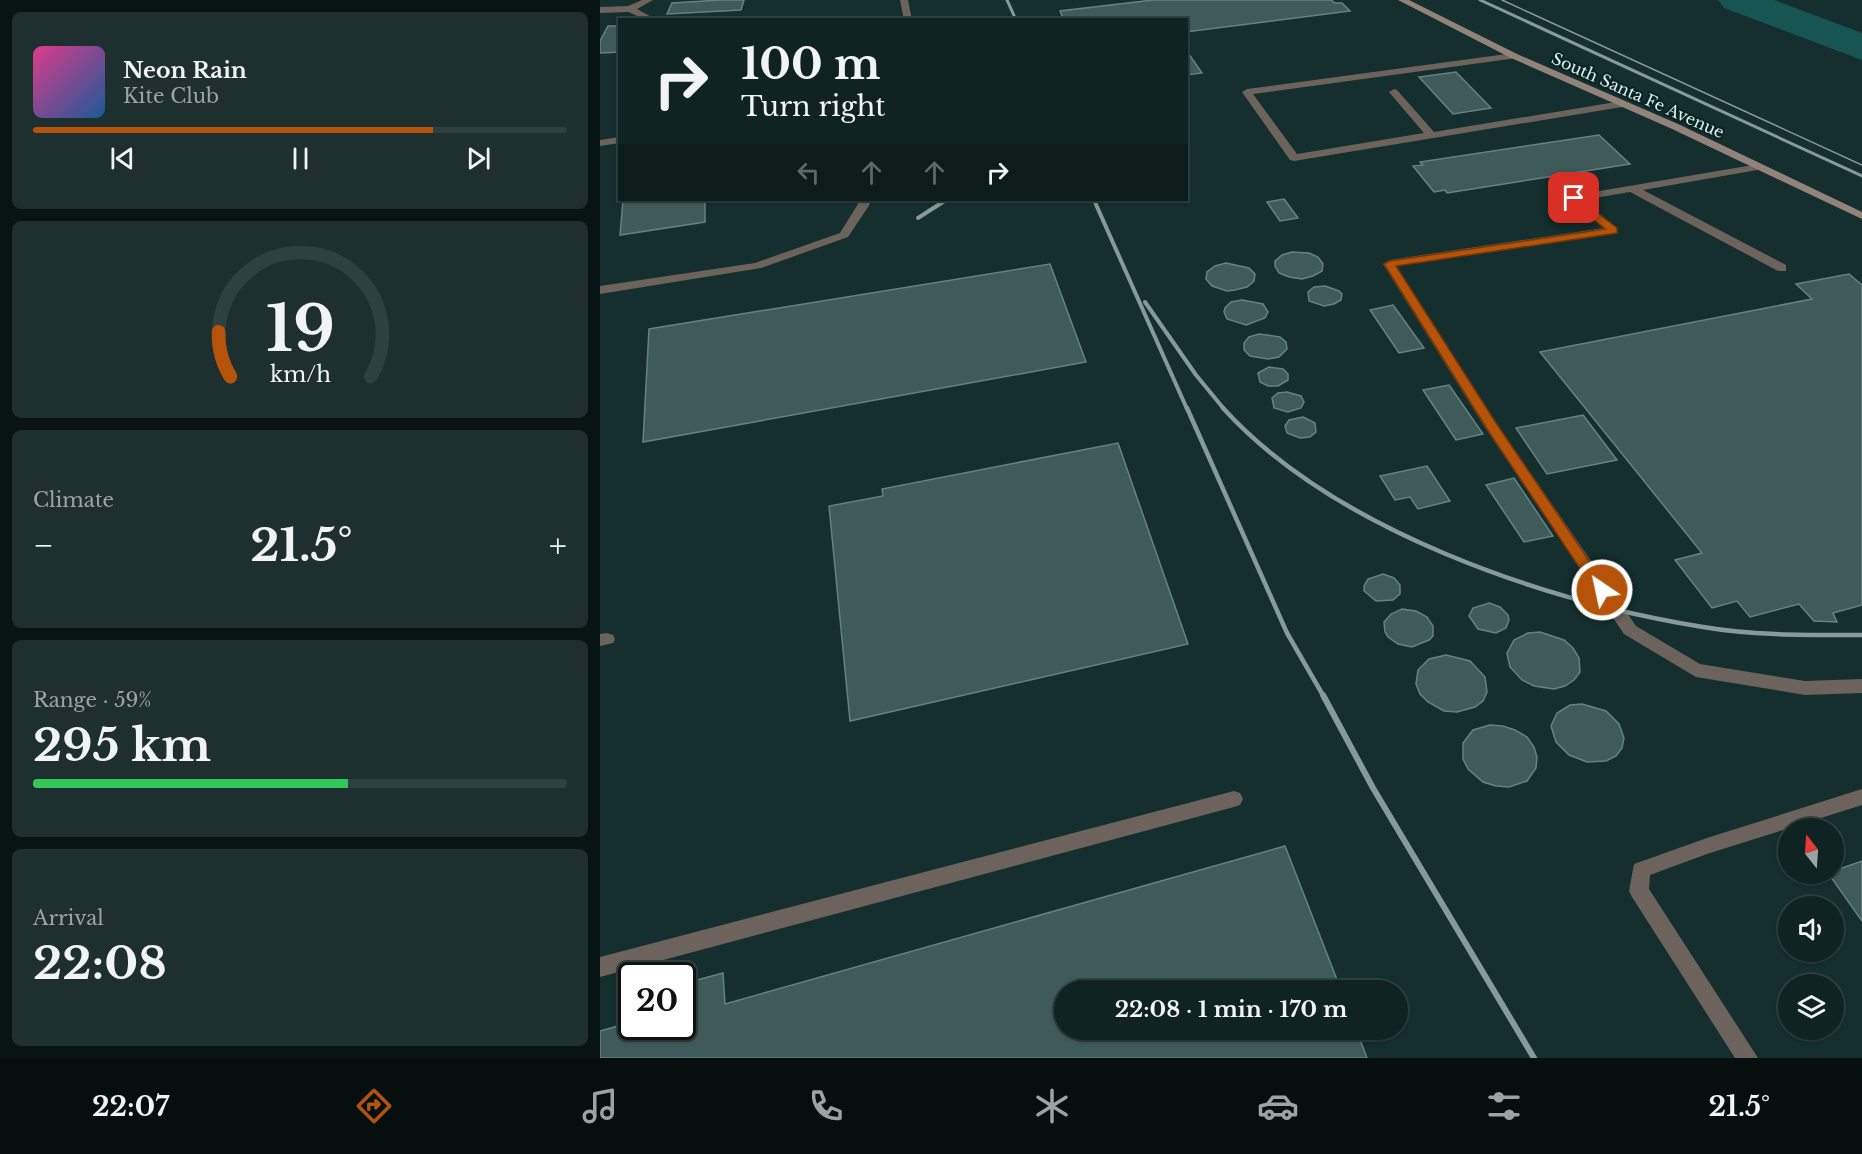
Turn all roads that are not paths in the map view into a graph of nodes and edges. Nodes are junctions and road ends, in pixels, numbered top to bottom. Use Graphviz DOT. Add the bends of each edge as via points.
graph roads {
  1 [pos="649,0"];
  2 [pos="904,0"];
  3 [pos="1402,0"];
  4 [pos="630,9"];
  5 [pos="600,10"];
  6 [pos="650,18"];
  7 [pos="908,18"];
  8 [pos="1514,56"];
  9 [pos="1394,92"];
  10 [pos="1622,104"];
  11 [pos="1432,136"];
  12 [pos="618,140"];
  13 [pos="600,143"];
  14 [pos="1759,167"];
  15 [pos="1631,188"];
  16 [pos="863,201"];
  17 [pos="1862,216"];
  18 [pos="1782,268"];
  19 [pos="600,290"];
  20 [pos="1862,686"];
  21 [pos="1862,797"];
  22 [pos="1234,799"];
  23 [pos="600,967"];
  24 [pos="1747,1058"];
  1 -- 4 [label="lane"];
  2 -- 7 [label="lane"];
  3 -- 8 [label="main road, South Santa Fe Avenue"];
  4 -- 5 [label="lane"];
  4 -- 6 [label="lane"];
  8 -- 10 [label="main road, South Santa Fe Avenue"];
  8 -- 11 [label="lane" via="1247,93 1294,158"];
  9 -- 11 [label="lane"];
  10 -- 11 [label="lane"];
  10 -- 14 [label="main road, South Santa Fe Avenue"];
  12 -- 13 [label="lane"];
  14 -- 15 [label="lane"];
  14 -- 17 [label="main road, South Santa Fe Avenue"];
  15 -- 18 [label="lane"];
  15 -- 20 [label="lane" via="1574,198 1613,230 1389,264 1491,426 1630,630 1696,670 1805,688"];
  16 -- 19 [label="lane" via="844,235 757,266"];
  21 -- 24 [label="lane" via="1641,870 1639,891"];
  22 -- 23 [label="lane"];
}
